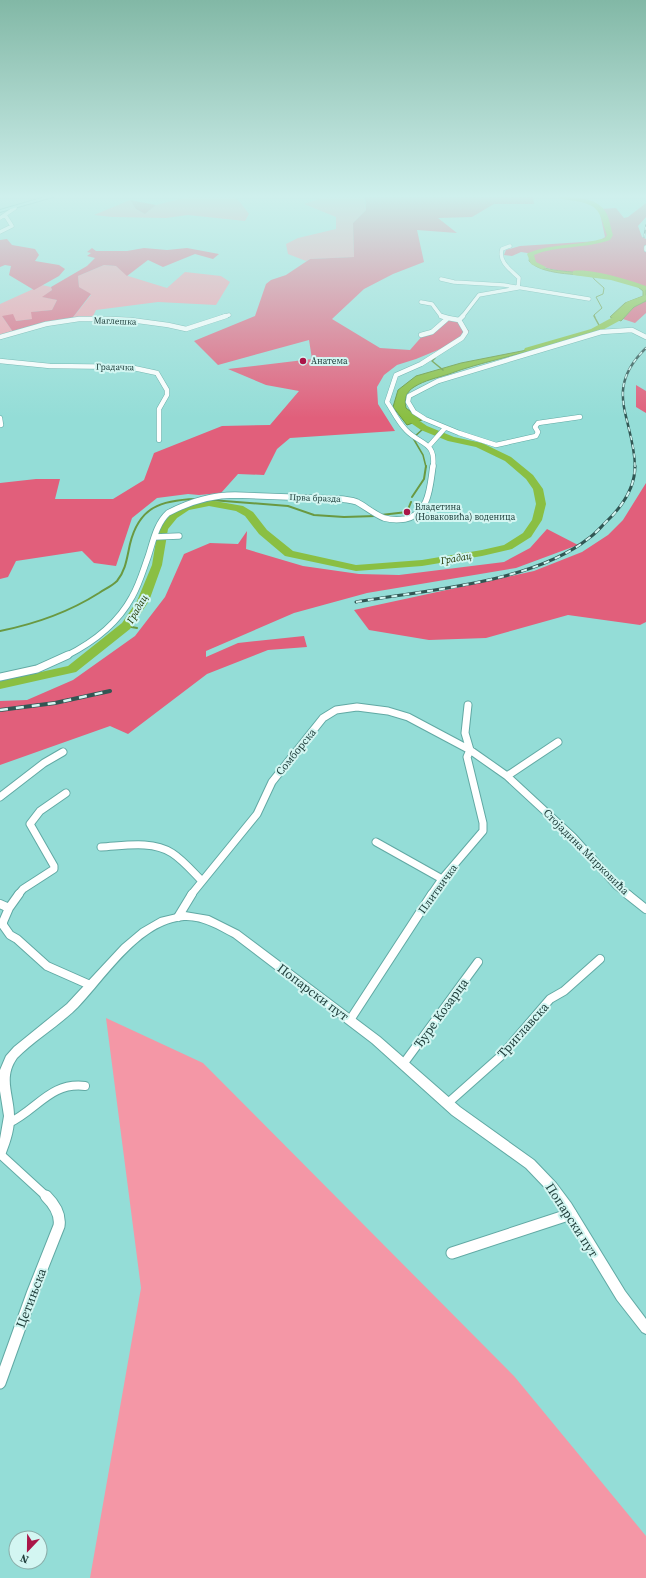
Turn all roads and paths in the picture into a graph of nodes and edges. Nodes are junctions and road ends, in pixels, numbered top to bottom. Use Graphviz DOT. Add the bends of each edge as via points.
graph roads {
  1 [pos="512,271"];
  2 [pos="441,279"];
  3 [pos="518,288"];
  4 [pos="589,299"];
  5 [pos="421,302"];
  6 [pos="229,315"];
  7 [pos="448,318"];
  8 [pos="459,320"];
  9 [pos="421,335"];
  10 [pos="0,337"];
  11 [pos="646,337"];
  12 [pos="0,361"];
  13 [pos="580,417"];
  14 [pos="0,418"];
  15 [pos="1,425"];
  16 [pos="444,429"];
  17 [pos="159,440"];
  18 [pos="429,446"];
  19 [pos="179,536"];
  20 [pos="155,537"];
  21 [pos="0,677"];
  22 [pos="468,706"];
  23 [pos="558,742"];
  24 [pos="470,750"];
  25 [pos="63,752"];
  26 [pos="507,776"];
  27 [pos="66,793"];
  28 [pos="0,797"];
  29 [pos="376,842"];
  30 [pos="101,847"];
  31 [pos="442,879"];
  32 [pos="202,881"];
  33 [pos="0,904"];
  34 [pos="9,908"];
  35 [pos="646,909"];
  36 [pos="178,916"];
  37 [pos="600,959"];
  38 [pos="478,962"];
  39 [pos="90,985"];
  40 [pos="350,1020"];
  41 [pos="404,1063"];
  42 [pos="3,1066"];
  43 [pos="85,1086"];
  44 [pos="448,1103"];
  45 [pos="9,1123"];
  46 [pos="0,1154"];
  47 [pos="571,1214"];
  48 [pos="452,1253"];
  49 [pos="646,1328"];
  50 [pos="0,1383"];
  1 -- 3 [label="street" via="519,278"];
  2 -- 3 [label="street"];
  3 -- 4 [label="street"];
  3 -- 8 [label="street" via="484,292"];
  5 -- 7 [label="street" via="432,304 441,316"];
  6 -- 10 [label="street, Маглешка" via="189,329 124,319 101,319 70,321"];
  7 -- 8 [label="street"];
  7 -- 9 [label="street" via="432,332"];
  8 -- 18 [label="street" via="466,332 462,338 420,364 396,375 391,385 387,402 410,434"];
  11 -- 16 [label="street" via="632,330 601,332 465,372 433,383 409,396 408,402 414,412"];
  12 -- 17 [label="street, Градачка" via="80,367 130,366 157,373 167,395 159,409"];
  13 -- 16 [label="street" via="538,423 535,427 538,432 536,436 496,444"];
  14 -- 15 [label="street"];
  16 -- 18 [label="street"];
  18 -- 20 [label="street, Прва бразда" via="433,453 430,490 422,511 415,516 383,518 354,501 342,499 222,496 195,502 166,514"];
  19 -- 20 [label="street"];
  20 -- 21 [label="street, Прва бразда" via="130,600 116,619 76,651 47,666 19,675"];
  22 -- 24 [label="street" via="464,734"];
  23 -- 26 [label="street"];
  24 -- 26 [label="street, Стојадина Мирковића"];
  24 -- 31 [label="street, Плитвичка" via="467,757 483,831"];
  24 -- 32 [label="street, Сомборска" via="435,730 397,713 357,707 328,713 272,782 257,814"];
  25 -- 28 [label="street" via="44,763"];
  26 -- 35 [label="street, Стојадина Мирковића" via="573,837 617,886"];
  27 -- 34 [label="street" via="30,822 54,870 23,889"];
  29 -- 31 [label="street"];
  30 -- 32 [label="street" via="145,846 164,849 173,853"];
  31 -- 40 [label="street, Плитвичка"];
  32 -- 36 [label="street, Сомборска"];
  33 -- 34 [label="street"];
  34 -- 39 [label="street" via="3,922 10,935 47,966"];
  36 -- 39 [label="street, Попарски пут" via="139,934"];
  36 -- 40 [label="street, Попарски пут" via="203,918 226,927"];
  37 -- 44 [label="street, Триглавска" via="550,1000 502,1055"];
  38 -- 41 [label="street, Ђуре Козарца"];
  39 -- 42 [label="street, Попарски пут" via="74,1004"];
  40 -- 41 [label="street, Попарски пут"];
  41 -- 44 [label="street, Попарски пут"];
  42 -- 45 [label="street, Попарски пут"];
  43 -- 45 [label="street" via="76,1083 63,1085 25,1115"];
  44 -- 47 [label="street, Попарски пут" via="466,1119 530,1164 548,1182"];
  45 -- 46 [label="street, Попарски пут"];
  46 -- 50 [label="street, Цетињска" via="53,1203 60,1219"];
  47 -- 48 [label="street"];
  47 -- 49 [label="street, Попарски пут" via="617,1290"];
}
